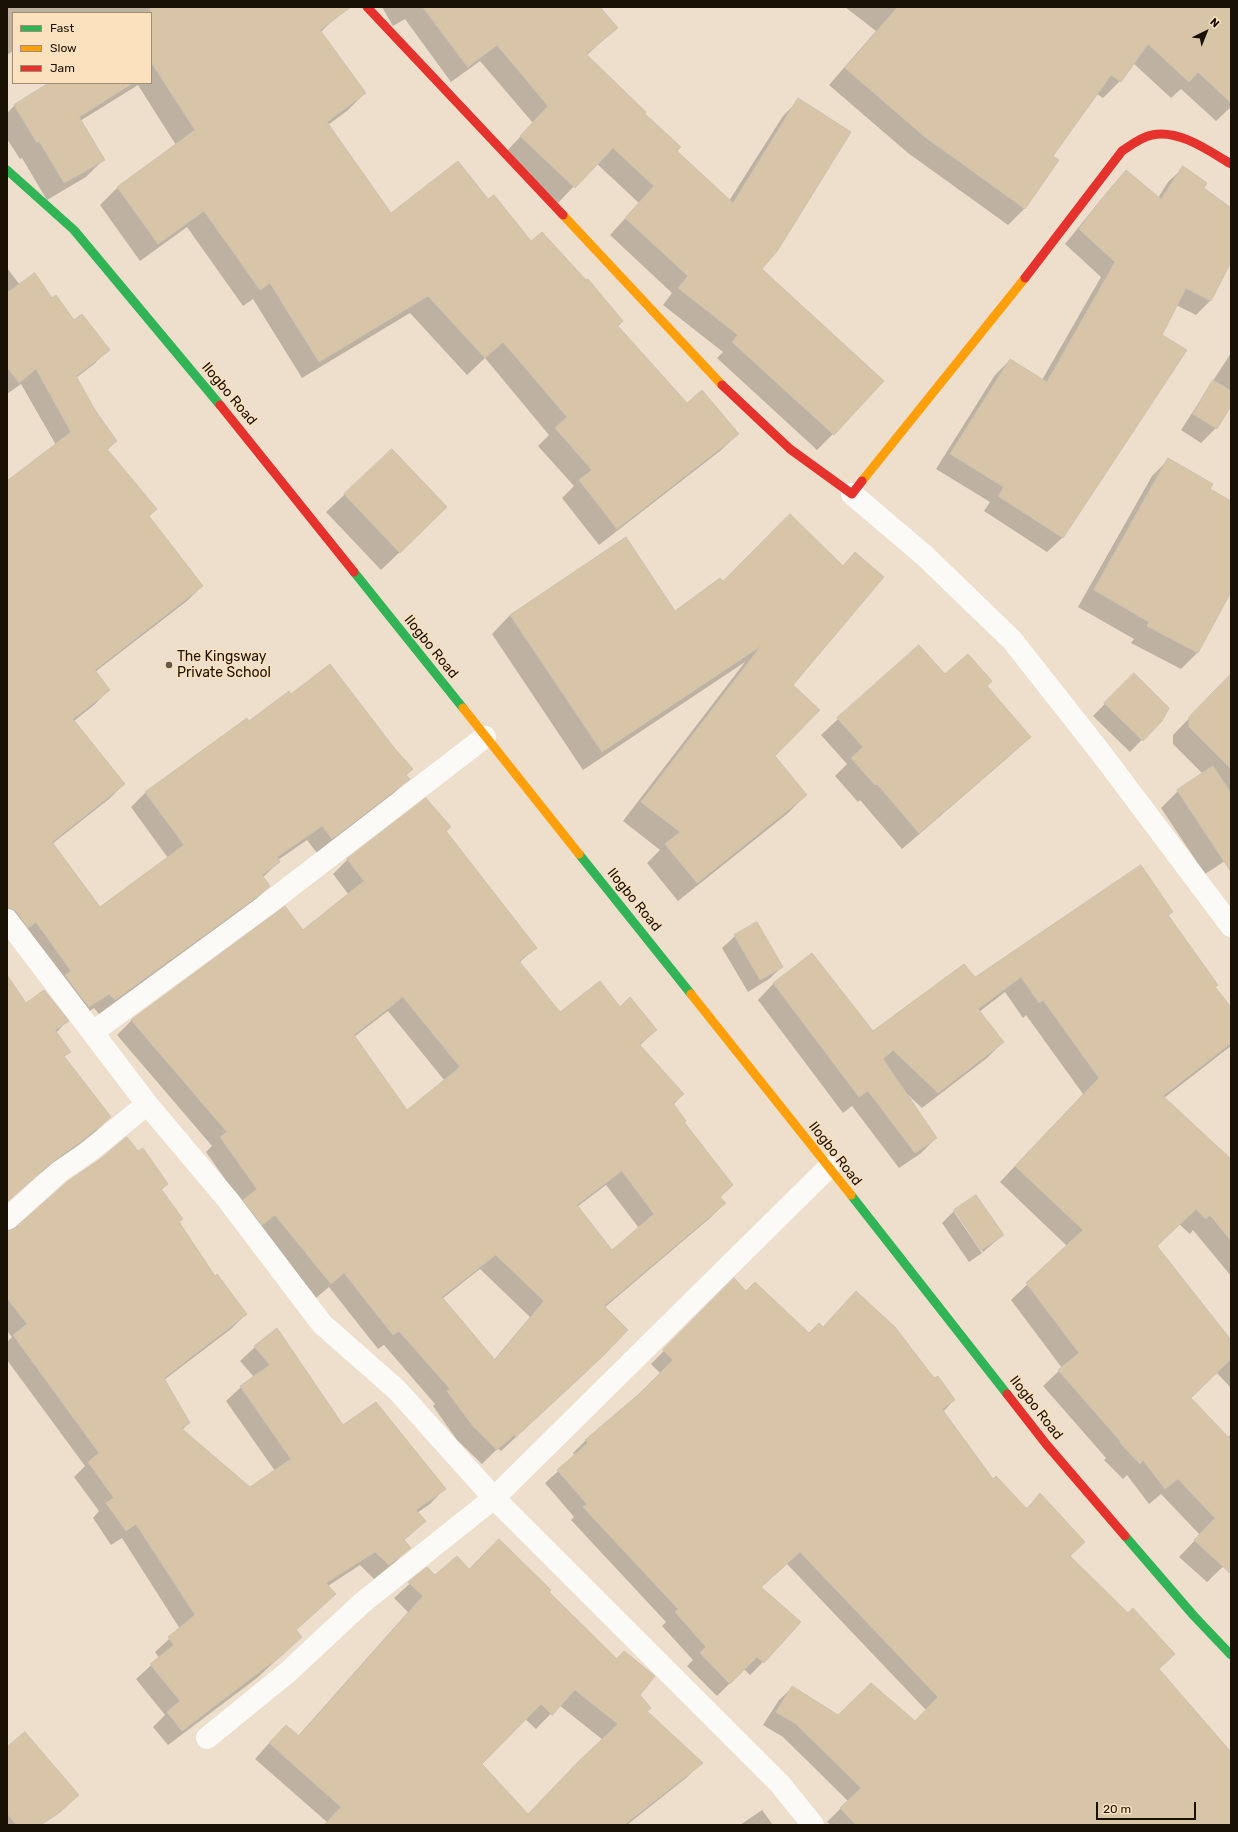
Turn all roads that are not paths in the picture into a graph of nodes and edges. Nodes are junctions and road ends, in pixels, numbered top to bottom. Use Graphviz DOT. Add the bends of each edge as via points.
graph roads {
  1 [pos="367,7"];
  2 [pos="1231,164"];
  3 [pos="7,170"];
  4 [pos="852,494"];
  5 [pos="485,737"];
  6 [pos="7,920"];
  7 [pos="1231,926"];
  8 [pos="93,1032"];
  9 [pos="147,1104"];
  10 [pos="828,1167"];
  11 [pos="7,1219"];
  12 [pos="494,1498"];
  13 [pos="1231,1655"];
  14 [pos="207,1738"];
  15 [pos="814,1825"];
  1 -- 4 [label="main road" via="726,389 790,449"];
  2 -- 4 [label="main road" via="1179,137 1157,134 1138,140 1122,151 1010,298"];
  3 -- 5 [label="main road, Ilogbo Road" via="79,236 235,423"];
  4 -- 7 [label="street" via="925,556 1012,640"];
  5 -- 8 [label="street" via="265,906"];
  5 -- 10 [label="main road, Ilogbo Road"];
  6 -- 8 [label="street"];
  8 -- 9 [label="street"];
  9 -- 11 [label="street" via="91,1150 59,1172"];
  9 -- 12 [label="street" via="228,1200 322,1324 397,1390"];
  10 -- 12 [label="street"];
  10 -- 13 [label="main road, Ilogbo Road" via="1046,1444 1194,1616"];
  12 -- 14 [label="street" via="362,1603 288,1672"];
  12 -- 15 [label="street" via="780,1784"];
}
